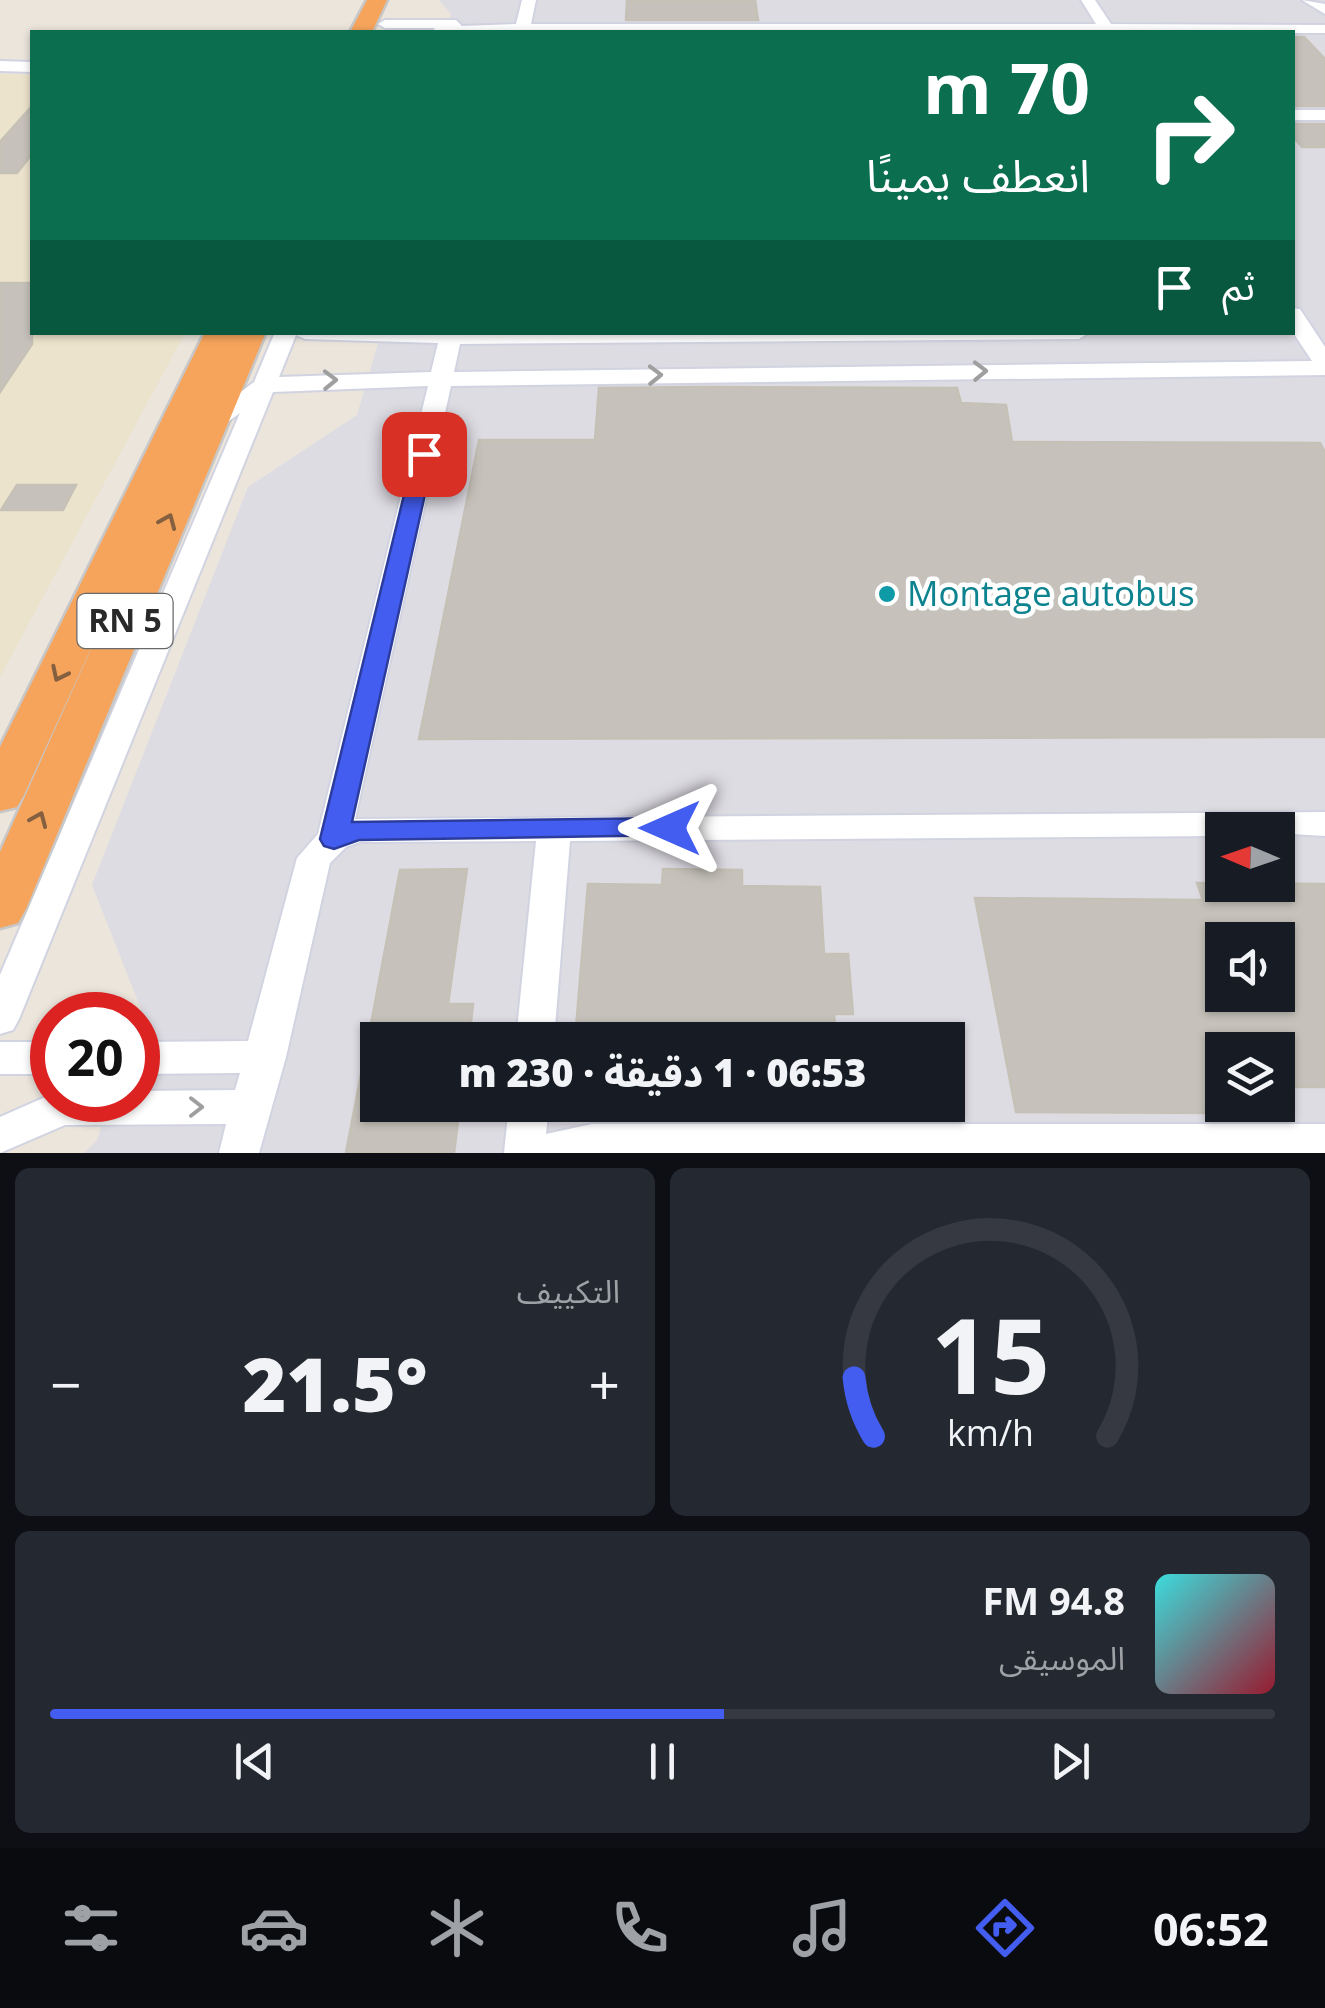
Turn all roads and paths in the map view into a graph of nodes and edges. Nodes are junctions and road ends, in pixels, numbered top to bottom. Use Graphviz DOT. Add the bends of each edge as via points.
graph roads {
  1 [pos="377,0"];
  2 [pos="395,0"];
  3 [pos="529,0"];
  4 [pos="1088,0"];
  5 [pos="1309,0"];
  6 [pos="1325,10"];
  7 [pos="412,23"];
  8 [pos="383,28"];
  9 [pos="522,28"];
  10 [pos="1325,29"];
  11 [pos="362,30"];
  12 [pos="480,30"];
  13 [pos="913,30"];
  14 [pos="1107,30"];
  15 [pos="1216,30"];
  16 [pos="0,66"];
  17 [pos="30,67"];
  18 [pos="1295,114"];
  19 [pos="1325,114"];
  20 [pos="1296,326"];
  21 [pos="219,335"];
  22 [pos="249,335"];
  23 [pos="285,335"];
  24 [pos="452,335"];
  25 [pos="1325,366"];
  26 [pos="442,377"];
  27 [pos="264,386"];
  28 [pos="210,424"];
  29 [pos="0,795"];
  30 [pos="1325,824"];
  31 [pos="554,829"];
  32 [pos="334,839"];
  33 [pos="0,909"];
  34 [pos="0,1019"];
  35 [pos="536,1022"];
  36 [pos="266,1056"];
  37 [pos="0,1058"];
  38 [pos="30,1058"];
  39 [pos="160,1058"];
  40 [pos="252,1107"];
  41 [pos="527,1122"];
  42 [pos="0,1136"];
  43 [pos="1325,1142"];
  44 [pos="240,1153"];
  45 [pos="524,1153"];
  46 [pos="539,1153"];
  1 -- 11 [label="highway"];
  2 -- 8 [label="highway"];
  3 -- 9 [label="street"];
  4 -- 14 [label="street"];
  5 -- 6 [label="street"];
  7 -- 8 [label="street"];
  7 -- 9 [label="street"];
  9 -- 12 [label="street"];
  9 -- 13 [label="street"];
  10 -- 15 [label="street"];
  16 -- 17 [label="street"];
  18 -- 19 [label="street"];
  20 -- 25 [label="street"];
  21 -- 29 [label="highway, RN 5, one-way"];
  22 -- 28 [label="highway, RN 5"];
  23 -- 27 [label="street"];
  24 -- 26 [label="street"];
  26 -- 25 [label="street, one-way"];
  27 -- 26 [label="street, one-way"];
  26 -- 32 [label="street"];
  27 -- 28 [label="street"];
  27 -- 34 [label="street"];
  33 -- 28 [label="highway, RN 5, one-way"];
  30 -- 31 [label="street"];
  31 -- 32 [label="street" via="357,830"];
  31 -- 35 [label="street"];
  32 -- 36 [label="street" via="314,858"];
  36 -- 39 [label="street"];
  36 -- 40 [label="street"];
  37 -- 38 [label="street"];
  42 -- 40 [label="street, one-way" via="60,1108"];
  40 -- 44 [label="street"];
  41 -- 45 [label="street"];
  43 -- 46 [label="street" via="592,1142"];
}
